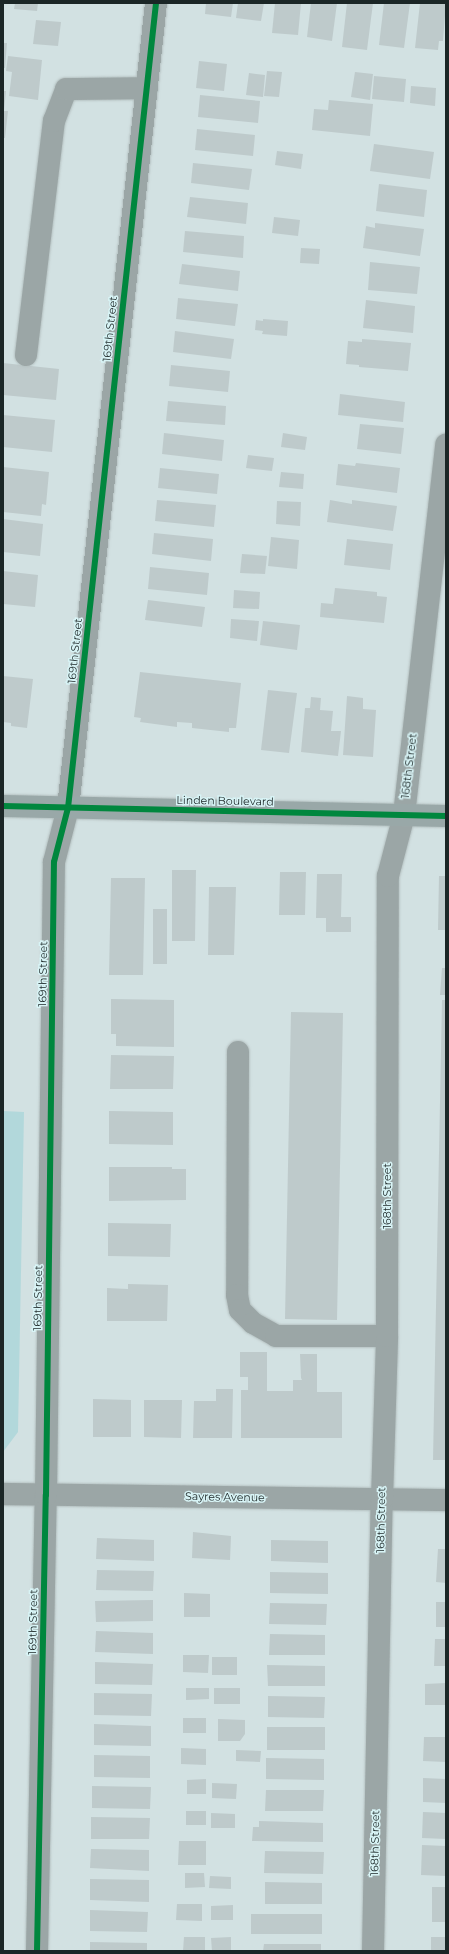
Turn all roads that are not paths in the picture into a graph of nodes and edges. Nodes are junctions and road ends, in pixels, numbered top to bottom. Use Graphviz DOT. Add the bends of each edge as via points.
graph roads {
  1 [pos="156,3"];
  2 [pos="147,88"];
  3 [pos="26,355"];
  4 [pos="446,444"];
  5 [pos="3,806"];
  6 [pos="68,808"];
  7 [pos="404,815"];
  8 [pos="446,816"];
  9 [pos="238,1052"];
  10 [pos="387,1336"];
  11 [pos="3,1494"];
  12 [pos="46,1494"];
  13 [pos="382,1499"];
  14 [pos="446,1500"];
  15 [pos="37,1951"];
  16 [pos="374,1951"];
  1 -- 2 [label="street, 169th Street"];
  2 -- 3 [label="street" via="66,89 54,121"];
  2 -- 6 [label="street, 169th Street"];
  4 -- 7 [label="street, 168th Street"];
  5 -- 6 [label="main road, Linden Boulevard"];
  6 -- 7 [label="main road, Linden Boulevard"];
  6 -- 12 [label="street, 169th Street" via="54,862"];
  7 -- 8 [label="main road, Linden Boulevard"];
  7 -- 10 [label="street, 168th Street" via="388,876"];
  9 -- 10 [label="street" via="237,1295 240,1310 253,1323 276,1336"];
  10 -- 13 [label="street, 168th Street"];
  11 -- 12 [label="street, Sayres Avenue"];
  12 -- 13 [label="street, Sayres Avenue"];
  12 -- 15 [label="street, 169th Street"];
  13 -- 14 [label="street, Sayres Avenue"];
  13 -- 16 [label="street, 168th Street"];
}
